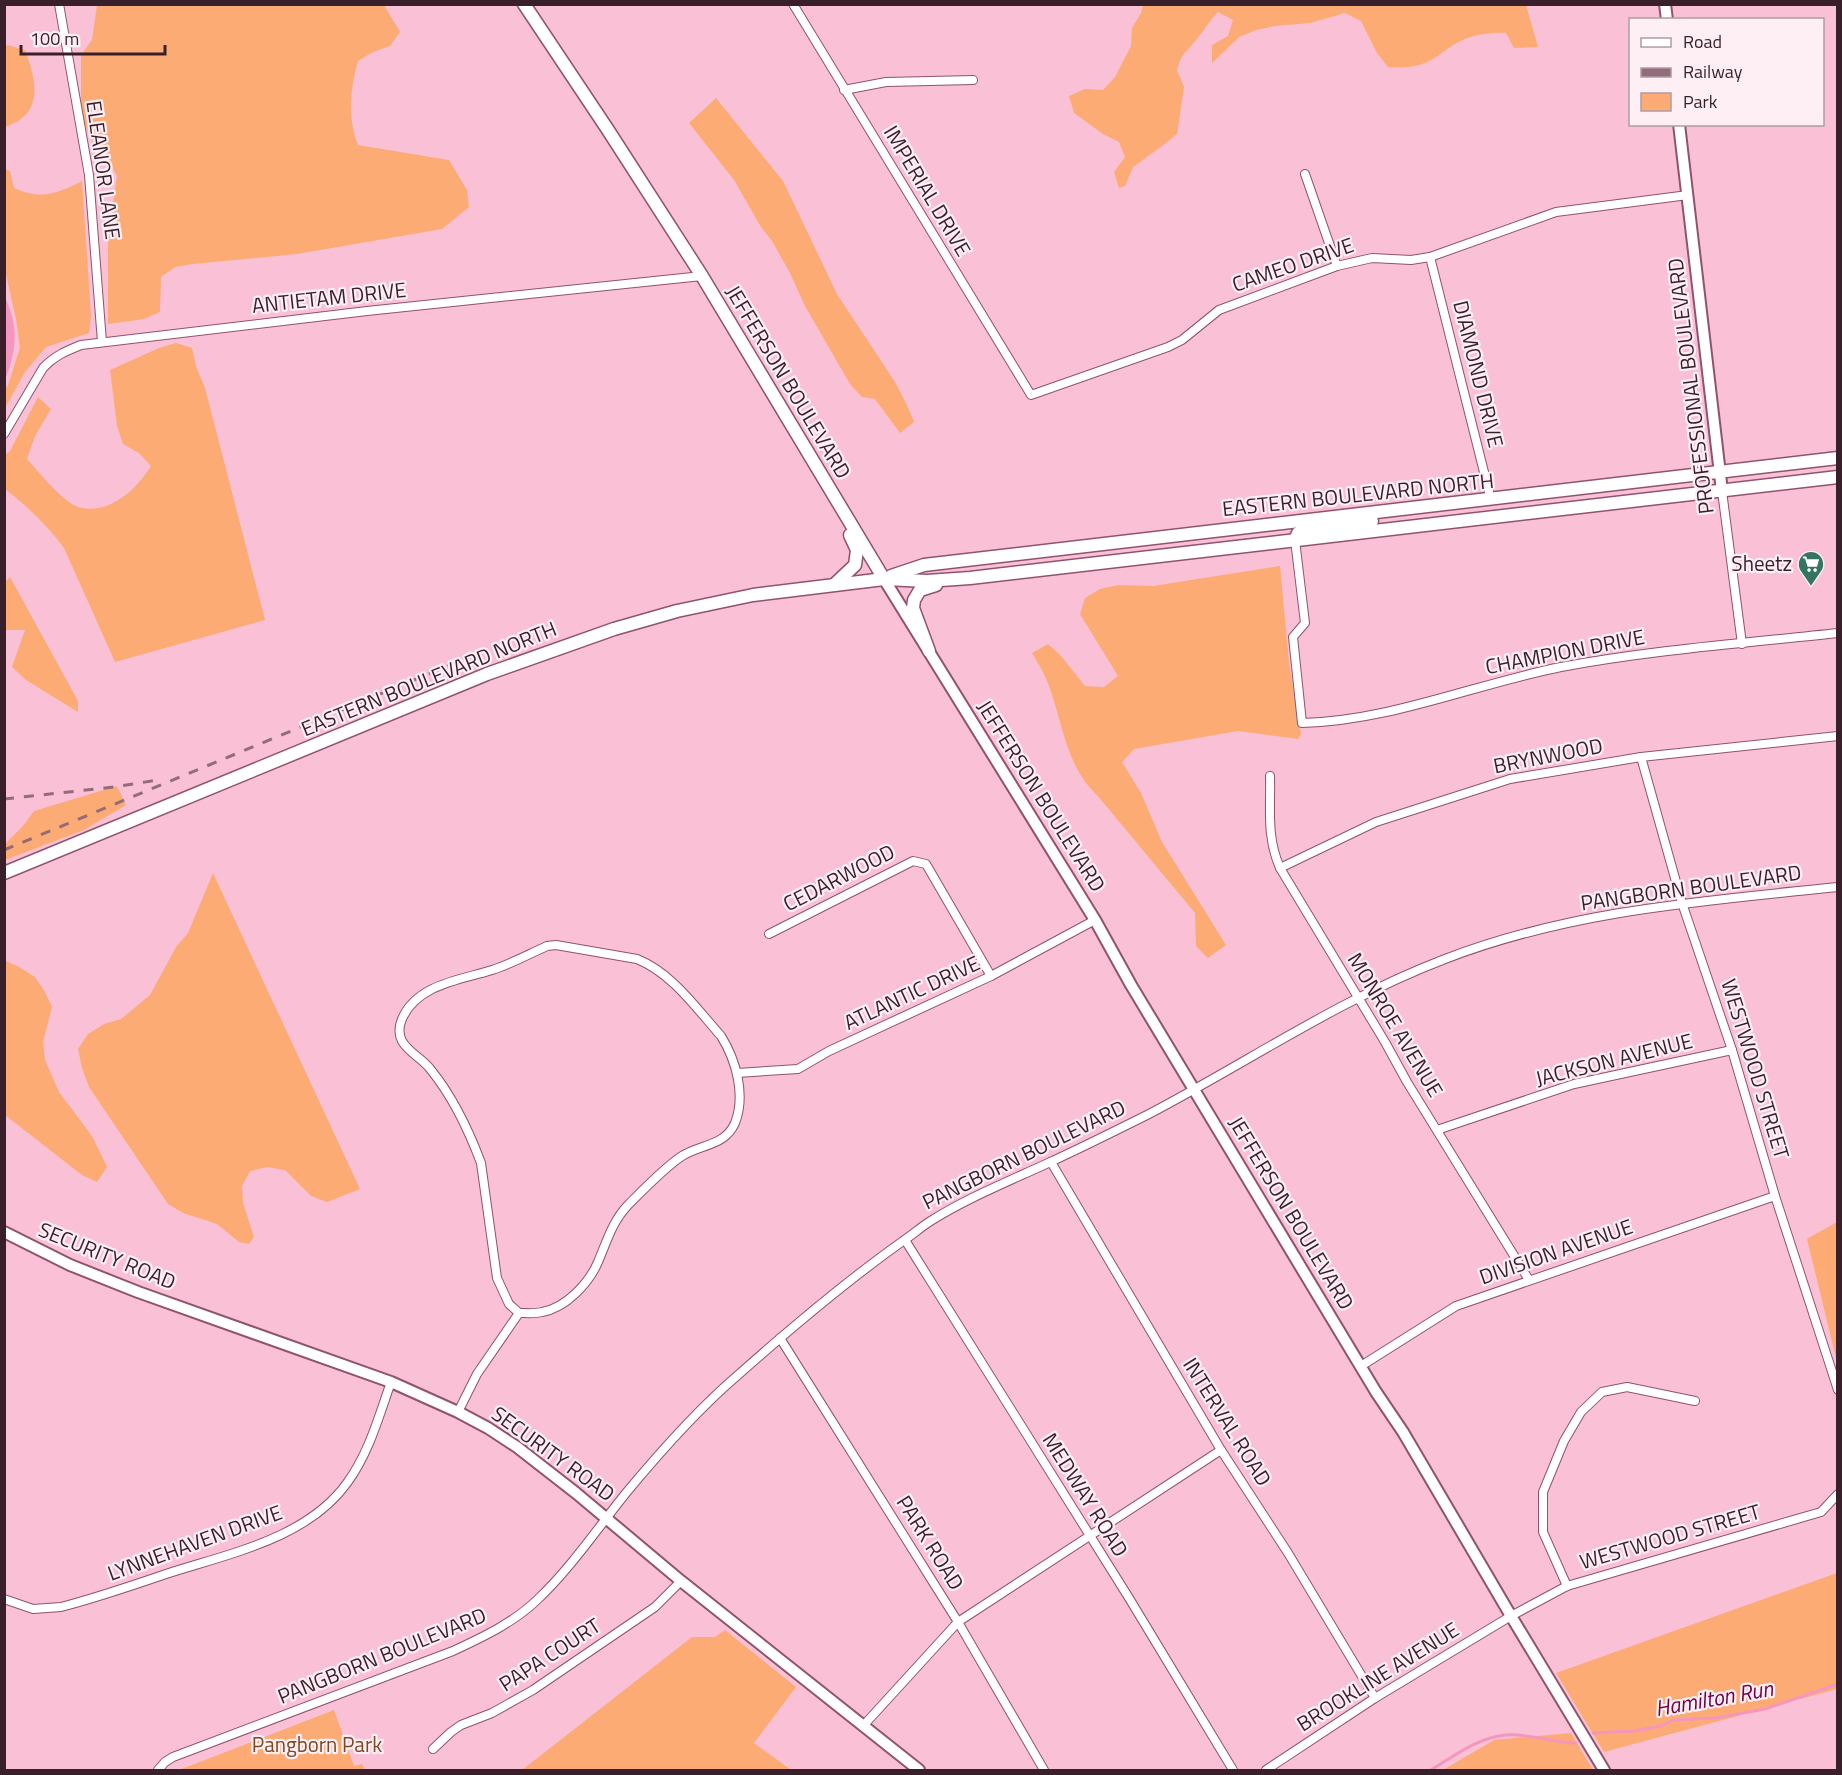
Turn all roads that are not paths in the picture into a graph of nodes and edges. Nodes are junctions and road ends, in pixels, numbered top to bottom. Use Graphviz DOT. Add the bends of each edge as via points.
graph roads {
  1 [pos="59,4"];
  2 [pos="524,4"];
  3 [pos="793,4"];
  4 [pos="973,80"];
  5 [pos="844,90"];
  6 [pos="1680,126"];
  7 [pos="1305,174"];
  8 [pos="1688,195"];
  9 [pos="1430,257"];
  10 [pos="1337,266"];
  11 [pos="702,276"];
  12 [pos="102,342"];
  13 [pos="1031,395"];
  14 [pos="4,434"];
  15 [pos="1838,458"];
  16 [pos="1720,472"];
  17 [pos="1838,476"];
  18 [pos="830,490"];
  19 [pos="1722,491"];
  20 [pos="1491,500"];
  21 [pos="1389,511"];
  22 [pos="1376,531"];
  23 [pos="1295,540"];
  24 [pos="970,578"];
  25 [pos="884,579"];
  26 [pos="836,584"];
  27 [pos="1838,633"];
  28 [pos="1742,644"];
  29 [pos="929,651"];
  30 [pos="1838,736"];
  31 [pos="1641,757"];
  32 [pos="1270,776"];
  33 [pos="1280,868"];
  34 [pos="4,873"];
  35 [pos="1838,887"];
  36 [pos="1682,903"];
  37 [pos="1095,920"];
  38 [pos="769,934"];
  39 [pos="991,976"];
  40 [pos="1358,996"];
  41 [pos="1732,1050"];
  42 [pos="737,1073"];
  43 [pos="1194,1090"];
  44 [pos="1437,1130"];
  45 [pos="1051,1162"];
  46 [pos="1775,1196"];
  47 [pos="4,1232"];
  48 [pos="905,1240"];
  49 [pos="1529,1280"];
  50 [pos="519,1313"];
  51 [pos="780,1338"];
  52 [pos="1361,1366"];
  53 [pos="391,1382"];
  54 [pos="1838,1390"];
  55 [pos="1695,1401"];
  56 [pos="458,1412"];
  57 [pos="1221,1450"];
  58 [pos="1838,1494"];
  59 [pos="606,1518"];
  60 [pos="1089,1536"];
  61 [pos="681,1581"];
  62 [pos="1567,1586"];
  63 [pos="4,1599"];
  64 [pos="1511,1617"];
  65 [pos="958,1622"];
  66 [pos="1375,1698"];
  67 [pos="863,1725"];
  68 [pos="433,1749"];
  69 [pos="158,1770"];
  70 [pos="919,1770"];
  71 [pos="1044,1770"];
  72 [pos="1233,1770"];
  73 [pos="1266,1770"];
  74 [pos="1604,1770"];
  1 -- 12 [label="street, ELEANOR LANE" via="89,175"];
  2 -- 11 [label="main road, JEFFERSON BOULEVARD"];
  3 -- 5 [label="street, IMPERIAL DRIVE"];
  4 -- 5 [label="street" via="886,82"];
  5 -- 13 [label="street, IMPERIAL DRIVE"];
  6 -- 8 [label="street, PROFESSIONAL BOULEVARD"];
  7 -- 10 [label="street"];
  8 -- 9 [label="street, CAMEO DRIVE" via="1556,212"];
  8 -- 16 [label="street, PROFESSIONAL BOULEVARD"];
  9 -- 10 [label="street, CAMEO DRIVE" via="1372,258"];
  9 -- 20 [label="street, DIAMOND DRIVE"];
  10 -- 13 [label="street, CAMEO DRIVE" via="1220,310 1168,347"];
  11 -- 12 [label="street, ANTIETAM DRIVE"];
  11 -- 18 [label="main road, JEFFERSON BOULEVARD"];
  12 -- 14 [label="street, ANTIETAM DRIVE" via="81,345 52,359 34,380"];
  15 -- 16 [label="main road, EASTERN BOULEVARD NORTH"];
  16 -- 19 [label="street, PROFESSIONAL BOULEVARD"];
  16 -- 20 [label="main road, EASTERN BOULEVARD NORTH"];
  17 -- 19 [label="main road, EASTERN BOULEVARD NORTH"];
  18 -- 25 [label="main road, JEFFERSON BOULEVARD"];
  18 -- 26 [label="main road" via="857,550 855,565"];
  19 -- 22 [label="main road, EASTERN BOULEVARD NORTH"];
  19 -- 28 [label="street, PROFESSIONAL BOULEVARD"];
  20 -- 21 [label="main road, EASTERN BOULEVARD NORTH"];
  20 -- 22 [label="main road" via="1487,508 1476,513 1397,522"];
  21 -- 23 [label="main road" via="1372,521 1305,530"];
  21 -- 25 [label="main road, EASTERN BOULEVARD NORTH" via="924,565"];
  22 -- 23 [label="main road, EASTERN BOULEVARD NORTH"];
  23 -- 24 [label="main road, EASTERN BOULEVARD NORTH"];
  23 -- 28 [label="street, CHAMPION DRIVE" via="1305,623 1293,637 1302,723 1355,717 1561,667"];
  24 -- 25 [label="main road, EASTERN BOULEVARD NORTH"];
  24 -- 29 [label="main road" via="926,586 916,595 914,608"];
  25 -- 26 [label="main road, EASTERN BOULEVARD NORTH"];
  25 -- 29 [label="street, JEFFERSON BOULEVARD"];
  26 -- 34 [label="main road, EASTERN BOULEVARD NORTH" via="753,595 677,611 547,651"];
  27 -- 28 [label="street, CHAMPION DRIVE"];
  29 -- 37 [label="street, JEFFERSON BOULEVARD"];
  30 -- 31 [label="street, BRYNWOOD"];
  31 -- 33 [label="street, BRYNWOOD" via="1510,779 1376,822"];
  31 -- 36 [label="street, WESTWOOD STREET"];
  32 -- 33 [label="street, MONROE AVENUE" via="1270,837"];
  33 -- 40 [label="street, MONROE AVENUE"];
  35 -- 36 [label="street, PANGBORN BOULEVARD"];
  36 -- 40 [label="street, PANGBORN BOULEVARD" via="1610,913 1532,931 1444,959"];
  36 -- 41 [label="street, WESTWOOD STREET"];
  37 -- 39 [label="street, ATLANTIC DRIVE"];
  37 -- 43 [label="street, JEFFERSON BOULEVARD"];
  38 -- 39 [label="street, CEDARWOOD" via="913,861 926,864"];
  39 -- 42 [label="street, ATLANTIC DRIVE" via="798,1069"];
  40 -- 43 [label="street, PANGBORN BOULEVARD"];
  40 -- 44 [label="street, MONROE AVENUE"];
  41 -- 44 [label="street, JACKSON AVENUE" via="1574,1084"];
  41 -- 46 [label="street, WESTWOOD STREET"];
  42 -- 50 [label="street" via="740,1109 728,1134 680,1157 625,1208 607,1235 594,1271 578,1291 545,1311"];
  42 -- 50 [label="street" via="721,1036 666,976 649,964 618,955 547,946 494,969 436,987 412,1005 402,1021 402,1041 442,1086 476,1151 497,1278 509,1304"];
  43 -- 45 [label="street, PANGBORN BOULEVARD"];
  43 -- 52 [label="street, JEFFERSON BOULEVARD"];
  44 -- 49 [label="street, MONROE AVENUE"];
  45 -- 48 [label="street, PANGBORN BOULEVARD" via="929,1222"];
  45 -- 57 [label="street, INTERVAL ROAD"];
  46 -- 49 [label="street, DIVISION AVENUE"];
  46 -- 54 [label="street, WESTWOOD STREET"];
  47 -- 53 [label="street, SECURITY ROAD" via="48,1255 138,1292"];
  48 -- 51 [label="street, PANGBORN BOULEVARD"];
  48 -- 60 [label="street, MEDWAY ROAD"];
  49 -- 52 [label="street, DIVISION AVENUE" via="1456,1306"];
  50 -- 56 [label="street" via="477,1374"];
  51 -- 59 [label="street, PANGBORN BOULEVARD" via="684,1426"];
  51 -- 65 [label="street, PARK ROAD"];
  52 -- 64 [label="street, JEFFERSON BOULEVARD"];
  53 -- 56 [label="street, SECURITY ROAD"];
  53 -- 63 [label="street, LYNNEHAVEN DRIVE" via="363,1457 347,1483 315,1514 288,1530 61,1607 33,1609"];
  55 -- 62 [label="street" via="1628,1387 1602,1392 1581,1412 1543,1492 1543,1532"];
  56 -- 59 [label="street, SECURITY ROAD" via="517,1447"];
  57 -- 60 [label="street"];
  57 -- 66 [label="street, INTERVAL ROAD"];
  58 -- 62 [label="street, WESTWOOD STREET" via="1821,1512"];
  59 -- 61 [label="street, SECURITY ROAD"];
  59 -- 69 [label="street, PANGBORN BOULEVARD" via="537,1600 501,1627 453,1650 174,1757"];
  60 -- 65 [label="street"];
  60 -- 72 [label="street, MEDWAY ROAD"];
  61 -- 67 [label="street, SECURITY ROAD"];
  61 -- 68 [label="street, PAPA COURT" via="655,1607 533,1690 461,1725"];
  62 -- 64 [label="street, WESTWOOD STREET"];
  64 -- 66 [label="street, BROOKLINE AVENUE"];
  64 -- 74 [label="street, JEFFERSON BOULEVARD"];
  65 -- 67 [label="street"];
  65 -- 71 [label="street, PARK ROAD"];
  66 -- 73 [label="street, BROOKLINE AVENUE"];
  67 -- 70 [label="street, SECURITY ROAD"];
}
